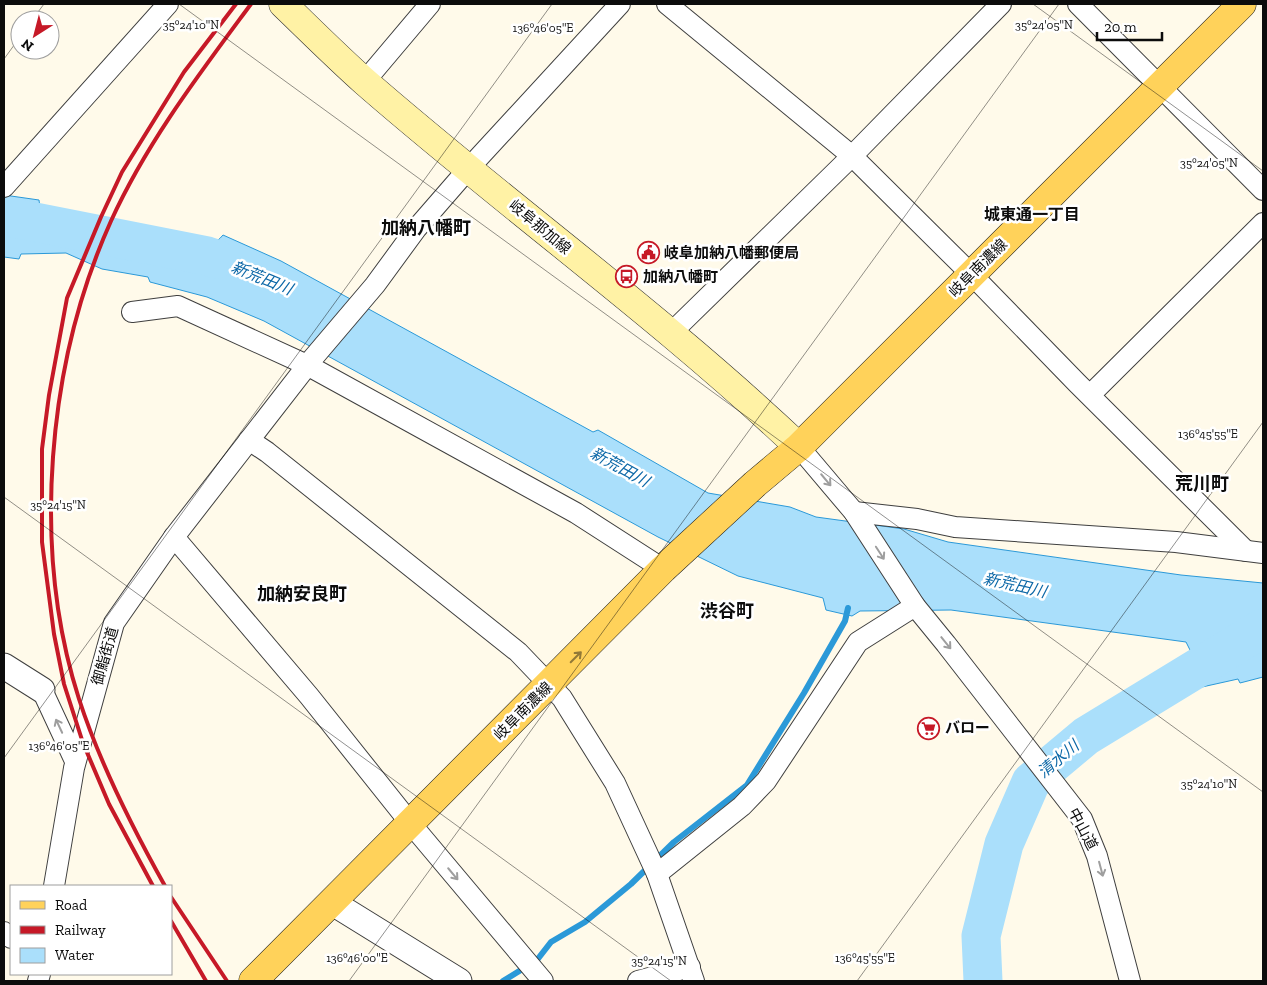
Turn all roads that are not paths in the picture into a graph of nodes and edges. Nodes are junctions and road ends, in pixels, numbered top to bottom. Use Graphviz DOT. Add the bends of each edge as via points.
graph roads {
  1 [pos="168,4"];
  2 [pos="283,4"];
  3 [pos="430,4"];
  4 [pos="620,4"];
  5 [pos="668,4"];
  6 [pos="1001,4"];
  7 [pos="1078,4"];
  8 [pos="1242,4"];
  9 [pos="365,81"];
  10 [pos="1161,85"];
  11 [pos="852,156"];
  12 [pos="468,168"];
  13 [pos="10,174"];
  14 [pos="1263,190"];
  15 [pos="1263,223"];
  16 [pos="971,274"];
  17 [pos="132,312"];
  18 [pos="670,334"];
  19 [pos="310,362"];
  20 [pos="1090,395"];
  21 [pos="249,440"];
  22 [pos="798,447"];
  23 [pos="854,512"];
  24 [pos="174,537"];
  25 [pos="1254,552"];
  26 [pos="677,565"];
  27 [pos="914,606"];
  28 [pos="4,666"];
  29 [pos="42,690"];
  30 [pos="556,691"];
  31 [pos="76,760"];
  32 [pos="416,830"];
  33 [pos="652,865"];
  34 [pos="54,885"];
  35 [pos="340,907"];
  36 [pos="533,970"];
  37 [pos="692,974"];
  38 [pos="253,981"];
  39 [pos="277,981"];
  40 [pos="459,981"];
  41 [pos="638,981"];
  42 [pos="1130,981"];
  1 -- 13 [label="street"];
  2 -- 9 [label="main road, 岐阜那加線"];
  3 -- 9 [label="street"];
  4 -- 12 [label="street"];
  5 -- 11 [label="street"];
  6 -- 11 [label="street"];
  7 -- 10 [label="street"];
  8 -- 10 [label="main road, 岐阜南濃線"];
  9 -- 12 [label="main road, 岐阜那加線"];
  10 -- 14 [label="street"];
  10 -- 16 [label="main road, 岐阜南濃線"];
  11 -- 16 [label="street"];
  11 -- 18 [label="street"];
  12 -- 18 [label="main road, 岐阜那加線"];
  12 -- 19 [label="street, 御鮨街道"];
  15 -- 20 [label="street"];
  16 -- 20 [label="street"];
  16 -- 22 [label="main road, 岐阜南濃線"];
  17 -- 19 [label="street" via="178,306"];
  18 -- 22 [label="main road, 岐阜那加線"];
  19 -- 21 [label="street, 御鮨街道"];
  19 -- 26 [label="street" via="576,514"];
  20 -- 25 [label="street"];
  21 -- 24 [label="street, 御鮨街道"];
  21 -- 30 [label="street" via="518,652"];
  22 -- 23 [label="street, 中山道, one-way"];
  22 -- 26 [label="main road, 岐阜南濃線" via="761,488"];
  23 -- 25 [label="street" via="955,527 1176,542"];
  23 -- 27 [label="street, 中山道, one-way"];
  24 -- 31 [label="street, 御鮨街道" via="114,623"];
  24 -- 32 [label="street" via="309,696"];
  26 -- 30 [label="main road, 岐阜南濃線"];
  27 -- 33 [label="street" via="858,642 766,781 742,806"];
  27 -- 42 [label="street, 中山道, one-way" via="1082,819 1098,856"];
  28 -- 29 [label="street"];
  31 -- 29 [label="street, one-way"];
  30 -- 32 [label="main road, 岐阜南濃線"];
  30 -- 33 [label="street" via="615,783"];
  31 -- 34 [label="street, 御鮨街道"];
  32 -- 35 [label="main road, 岐阜南濃線"];
  32 -- 36 [label="street, one-way"];
  33 -- 37 [label="street"];
  35 -- 38 [label="main road, 岐阜南濃線"];
  35 -- 39 [label="main road, 岐阜南濃線"];
  35 -- 40 [label="street"];
  37 -- 41 [label="street"];
}
